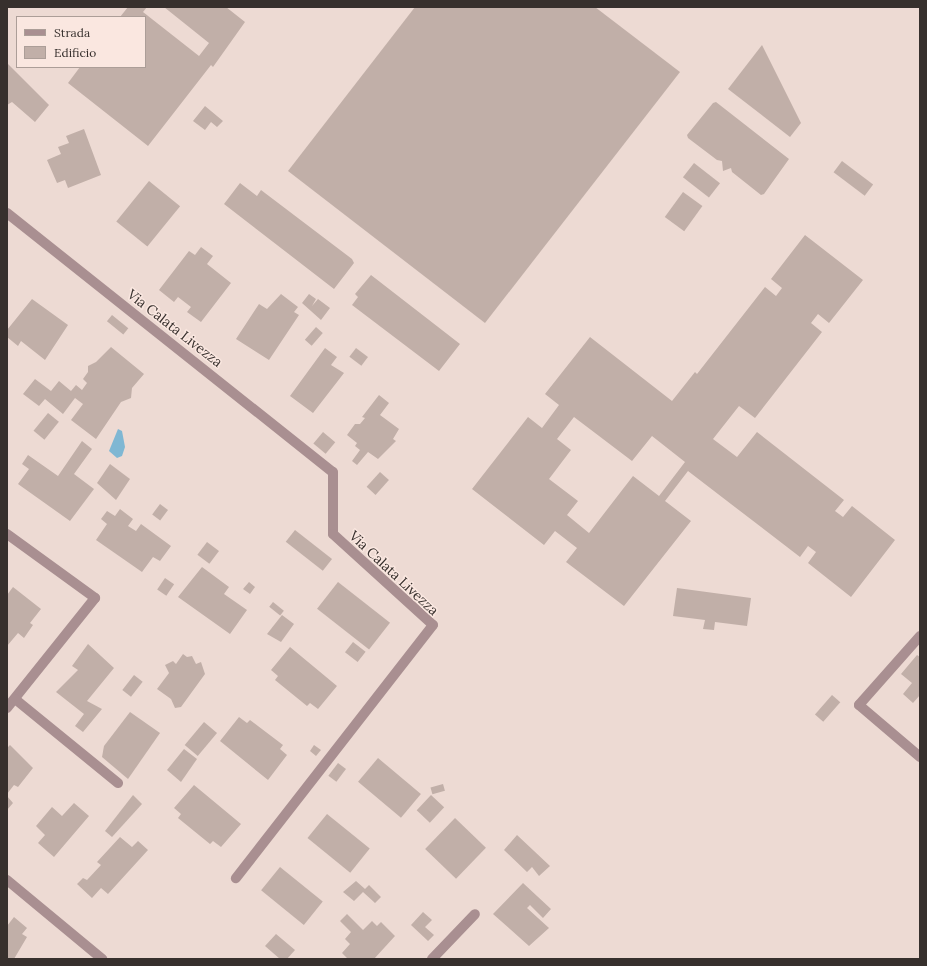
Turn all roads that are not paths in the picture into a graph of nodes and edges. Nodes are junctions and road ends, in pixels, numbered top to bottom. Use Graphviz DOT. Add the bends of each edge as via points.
graph roads {
  1 [pos="7,213"];
  2 [pos="7,534"];
  3 [pos="920,636"];
  4 [pos="14,699"];
  5 [pos="7,708"];
  6 [pos="920,757"];
  7 [pos="118,783"];
  8 [pos="236,878"];
  9 [pos="7,880"];
  10 [pos="475,914"];
  11 [pos="102,959"];
  12 [pos="432,959"];
  1 -- 8 [label="street, Via Calata Livezza" via="333,472 333,534 433,625"];
  2 -- 4 [label="street" via="95,598"];
  3 -- 6 [label="street" via="859,705"];
  4 -- 5 [label="street"];
  4 -- 7 [label="street"];
  9 -- 11 [label="street"];
  10 -- 12 [label="street"];
}
